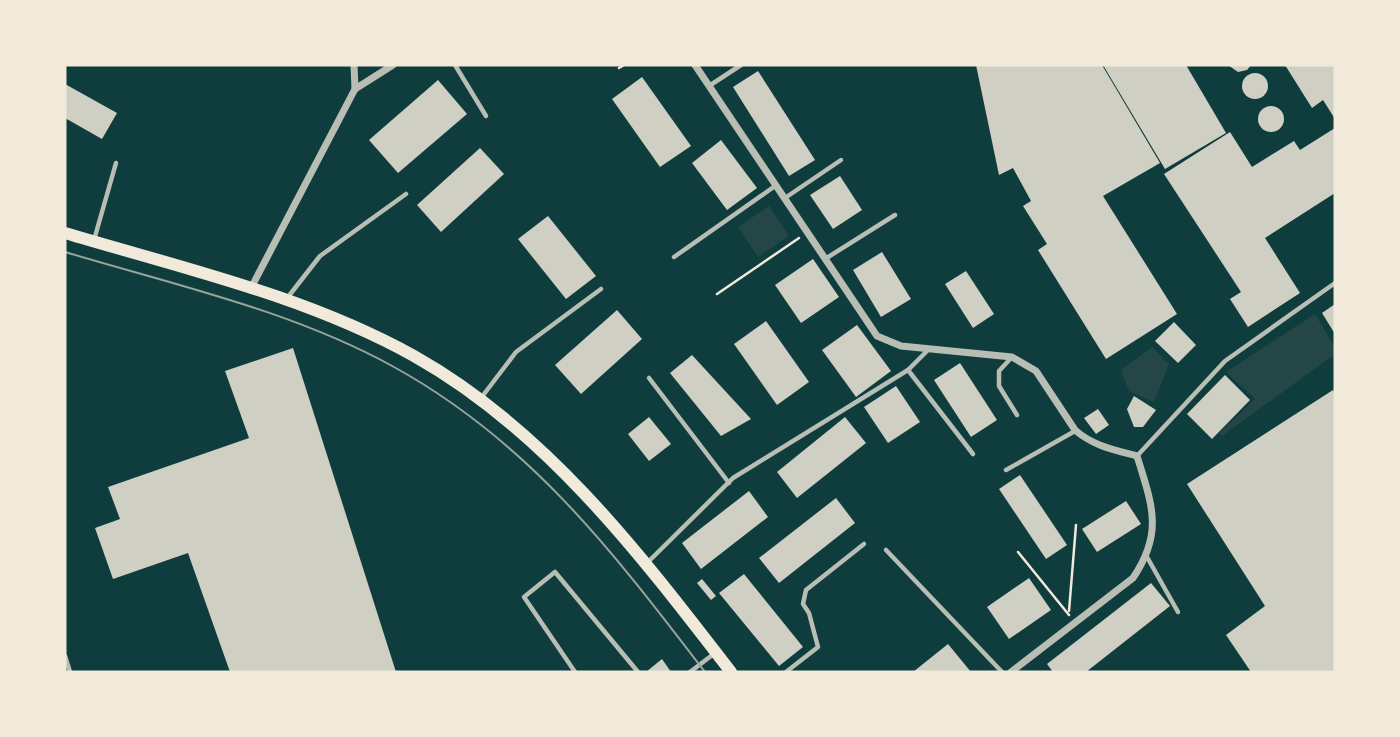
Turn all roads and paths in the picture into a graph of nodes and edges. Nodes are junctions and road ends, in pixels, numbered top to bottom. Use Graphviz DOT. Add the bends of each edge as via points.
graph roads {
  1 [pos="354,65"];
  2 [pos="393,65"];
  3 [pos="456,65"];
  4 [pos="624,65"];
  5 [pos="695,65"];
  6 [pos="741,65"];
  7 [pos="619,68"];
  8 [pos="709,86"];
  9 [pos="355,89"];
  10 [pos="486,116"];
  11 [pos="841,160"];
  12 [pos="116,163"];
  13 [pos="776,185"];
  14 [pos="406,194"];
  15 [pos="785,198"];
  16 [pos="895,215"];
  17 [pos="65,233"];
  18 [pos="808,233"];
  19 [pos="93,241"];
  20 [pos="674,257"];
  21 [pos="825,259"];
  22 [pos="1335,283"];
  23 [pos="251,288"];
  24 [pos="601,289"];
  25 [pos="717,294"];
  26 [pos="285,300"];
  27 [pos="928,350"];
  28 [pos="1012,357"];
  29 [pos="908,370"];
  30 [pos="649,378"];
  31 [pos="480,400"];
  32 [pos="1017,415"];
  33 [pos="1075,430"];
  34 [pos="973,454"];
  35 [pos="1137,456"];
  36 [pos="1006,470"];
  37 [pos="729,483"];
  38 [pos="1076,526"];
  39 [pos="864,544"];
  40 [pos="886,550"];
  41 [pos="1018,552"];
  42 [pos="1147,557"];
  43 [pos="646,564"];
  44 [pos="1178,612"];
  45 [pos="1069,614"];
  46 [pos="1077,621"];
  47 [pos="715,652"];
  48 [pos="65,656"];
  49 [pos="70,672"];
  50 [pos="575,672"];
  51 [pos="638,672"];
  52 [pos="690,672"];
  53 [pos="731,672"];
  54 [pos="786,672"];
  55 [pos="1002,672"];
  56 [pos="1011,672"];
  1 -- 9 [label="street"];
  2 -- 9 [label="street"];
  3 -- 10 [label="lane"];
  4 -- 7 [label="path"];
  5 -- 8 [label="street"];
  6 -- 8 [label="lane"];
  8 -- 13 [label="street"];
  9 -- 23 [label="street"];
  11 -- 15 [label="lane"];
  12 -- 19 [label="lane"];
  13 -- 15 [label="street"];
  13 -- 20 [label="lane"];
  14 -- 26 [label="lane" via="320,256"];
  15 -- 18 [label="street"];
  16 -- 21 [label="lane"];
  17 -- 19 [label="main road"];
  18 -- 21 [label="street"];
  18 -- 25 [label="path"];
  19 -- 23 [label="main road"];
  21 -- 27 [label="street" via="877,336"];
  22 -- 35 [label="lane" via="1224,361"];
  23 -- 26 [label="main road"];
  24 -- 31 [label="lane" via="516,352"];
  26 -- 31 [label="main road" via="404,351"];
  27 -- 28 [label="street"];
  27 -- 29 [label="lane"];
  28 -- 32 [label="lane" via="999,371 999,386"];
  28 -- 33 [label="street" via="1036,371"];
  29 -- 34 [label="lane"];
  29 -- 37 [label="lane"];
  30 -- 37 [label="lane"];
  31 -- 43 [label="main road" via="543,451"];
  33 -- 35 [label="street" via="1100,446"];
  33 -- 36 [label="lane"];
  35 -- 42 [label="street" via="1151,502 1152,537"];
  37 -- 43 [label="lane"];
  38 -- 45 [label="path"];
  39 -- 54 [label="lane" via="806,590 803,604 818,646"];
  40 -- 55 [label="lane"];
  41 -- 45 [label="path"];
  42 -- 44 [label="lane"];
  42 -- 46 [label="street" via="1133,578"];
  43 -- 47 [label="main road"];
  45 -- 46 [label="path"];
  46 -- 56 [label="street"];
  47 -- 52 [label="lane"];
  47 -- 53 [label="main road"];
  48 -- 49 [label="lane"];
  50 -- 51 [label="lane" via="524,597 555,572"];
}
